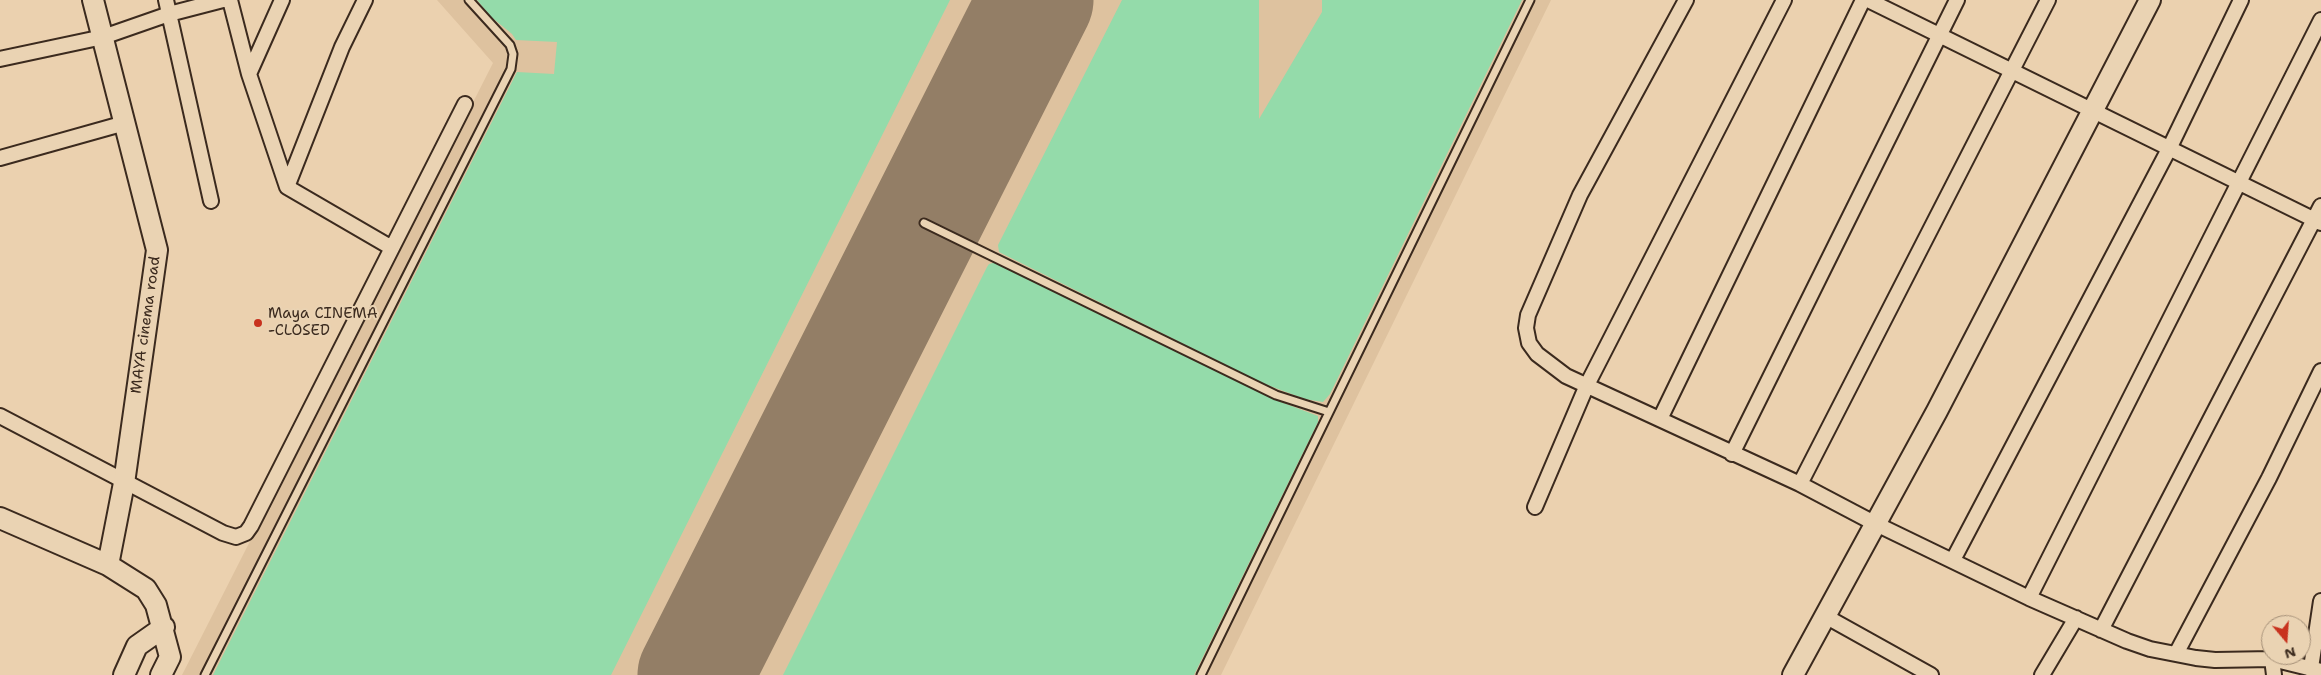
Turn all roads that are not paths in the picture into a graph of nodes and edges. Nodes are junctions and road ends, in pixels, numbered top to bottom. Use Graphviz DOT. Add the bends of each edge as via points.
graph roads {
  1 [pos="93,0"];
  2 [pos="223,0"];
  3 [pos="230,0"];
  4 [pos="282,0"];
  5 [pos="365,0"];
  6 [pos="469,0"];
  7 [pos="1530,0"];
  8 [pos="1686,0"];
  9 [pos="1784,0"];
  10 [pos="1863,0"];
  11 [pos="1868,0"];
  12 [pos="1957,0"];
  13 [pos="2048,0"];
  14 [pos="2150,0"];
  15 [pos="2241,0"];
  16 [pos="168,7"];
  17 [pos="2321,20"];
  18 [pos="1939,35"];
  19 [pos="103,37"];
  20 [pos="0,59"];
  21 [pos="2011,72"];
  22 [pos="249,74"];
  23 [pos="465,104"];
  24 [pos="2092,112"];
  25 [pos="125,123"];
  26 [pos="2169,149"];
  27 [pos="0,158"];
  28 [pos="2237,182"];
  29 [pos="287,187"];
  30 [pos="211,201"];
  31 [pos="2321,206"];
  32 [pos="2317,222"];
  33 [pos="924,223"];
  34 [pos="392,248"];
  35 [pos="2321,371"];
  36 [pos="1587,385"];
  37 [pos="1329,412"];
  38 [pos="0,416"];
  39 [pos="1660,419"];
  40 [pos="1732,454"];
  41 [pos="124,484"];
  42 [pos="1800,484"];
  43 [pos="1535,507"];
  44 [pos="0,518"];
  45 [pos="1874,523"];
  46 [pos="1953,560"];
  47 [pos="108,564"];
  48 [pos="2029,598"];
  49 [pos="2321,601"];
  50 [pos="1825,616"];
  51 [pos="2076,618"];
  52 [pos="164,627"];
  53 [pos="2100,630"];
  54 [pos="2176,654"];
  55 [pos="2261,659"];
  56 [pos="2292,665"];
  57 [pos="2315,672"];
  58 [pos="124,675"];
  59 [pos="161,675"];
  60 [pos="205,675"];
  61 [pos="1201,675"];
  62 [pos="1792,675"];
  63 [pos="1931,675"];
  64 [pos="2042,675"];
  1 -- 19 [label="street, MAYA cinema road"];
  2 -- 16 [label="street"];
  3 -- 22 [label="street"];
  4 -- 22 [label="street"];
  5 -- 29 [label="street" via="342,47"];
  6 -- 60 [label="lane" via="510,45 513,54 508,76"];
  7 -- 37 [label="lane"];
  8 -- 36 [label="street" via="1580,195 1528,315 1528,336 1537,354 1566,376"];
  9 -- 36 [label="street"];
  10 -- 39 [label="street"];
  11 -- 18 [label="street"];
  12 -- 18 [label="street"];
  13 -- 21 [label="street"];
  14 -- 24 [label="street"];
  15 -- 26 [label="street"];
  16 -- 19 [label="street"];
  16 -- 30 [label="street"];
  17 -- 28 [label="street"];
  18 -- 21 [label="street"];
  18 -- 40 [label="street"];
  19 -- 20 [label="street"];
  19 -- 25 [label="street, MAYA cinema road"];
  21 -- 24 [label="street"];
  21 -- 42 [label="street"];
  22 -- 29 [label="street"];
  23 -- 34 [label="street"];
  24 -- 26 [label="street"];
  24 -- 45 [label="street" via="1937,410"];
  25 -- 27 [label="street"];
  25 -- 41 [label="street, MAYA cinema road" via="157,250"];
  26 -- 28 [label="street"];
  26 -- 46 [label="street"];
  28 -- 32 [label="street"];
  28 -- 48 [label="street"];
  29 -- 34 [label="street"];
  31 -- 32 [label="street"];
  32 -- 53 [label="street"];
  33 -- 37 [label="lane" via="1276,395"];
  34 -- 41 [label="street" via="246,533 236,537 223,533"];
  35 -- 54 [label="street" via="2269,478"];
  36 -- 39 [label="street"];
  36 -- 43 [label="street"];
  37 -- 61 [label="lane"];
  38 -- 41 [label="street"];
  39 -- 40 [label="street"];
  40 -- 42 [label="street"];
  41 -- 47 [label="street, MAYA cinema road"];
  42 -- 45 [label="street"];
  44 -- 47 [label="street"];
  45 -- 46 [label="street"];
  45 -- 50 [label="street"];
  46 -- 48 [label="street"];
  47 -- 52 [label="street" via="146,589"];
  48 -- 51 [label="street"];
  49 -- 57 [label="street"];
  50 -- 62 [label="street"];
  50 -- 63 [label="street"];
  51 -- 53 [label="street"];
  51 -- 64 [label="street"];
  52 -- 58 [label="street" via="137,646"];
  52 -- 59 [label="street" via="170,657"];
  53 -- 54 [label="street" via="2142,646"];
  54 -- 55 [label="street" via="2215,660"];
  56 -- 57 [label="street"];
}
